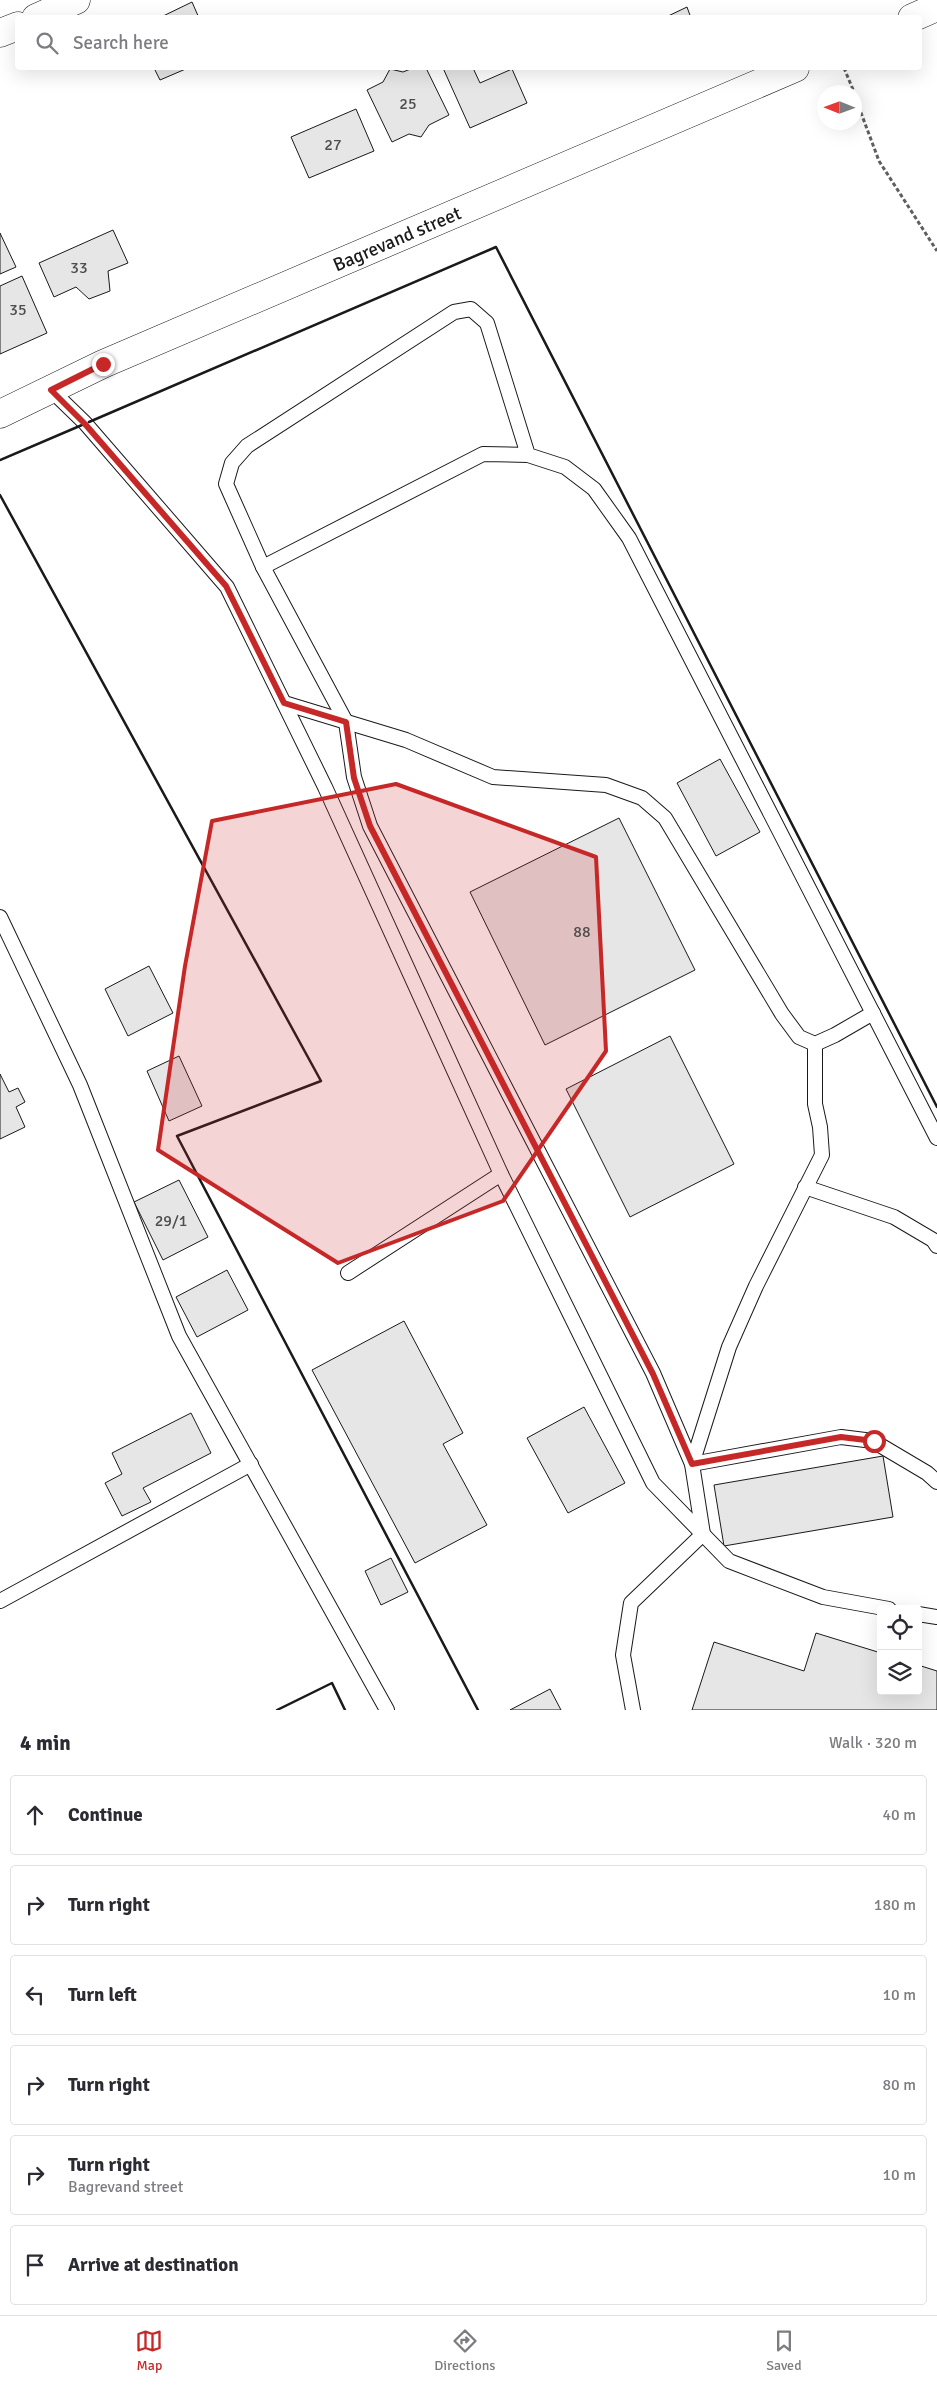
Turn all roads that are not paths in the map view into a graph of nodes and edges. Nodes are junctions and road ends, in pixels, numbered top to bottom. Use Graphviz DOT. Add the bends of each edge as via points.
graph roads {
  1 [pos="76,0"];
  2 [pos="937,7"];
  3 [pos="43,15"];
  4 [pos="919,15"];
  5 [pos="15,27"];
  6 [pos="0,34"];
  7 [pos="790,70"];
  8 [pos="51,390"];
  9 [pos="0,414"];
  10 [pos="528,455"];
  11 [pos="263,568"];
  12 [pos="284,703"];
  13 [pos="346,722"];
  14 [pos="0,917"];
  15 [pos="873,1013"];
  16 [pos="815,1044"];
  17 [pos="937,1138"];
  18 [pos="501,1174"];
  19 [pos="805,1188"];
  20 [pos="937,1246"];
  21 [pos="348,1273"];
  22 [pos="251,1464"];
  23 [pos="692,1464"];
  24 [pos="937,1482"];
  25 [pos="702,1534"];
  26 [pos="0,1601"];
  27 [pos="877,1607"];
  28 [pos="922,1615"];
  29 [pos="937,1617"];
  30 [pos="387,1710"];
  31 [pos="633,1710"];
  1 -- 3 [label="main road"];
  2 -- 4 [label="main road"];
  5 -- 6 [label="main road"];
  7 -- 8 [label="main road, Bagrevand street" via="112,360"];
  8 -- 9 [label="main road, Bagrevand street"];
  8 -- 12 [label="lane" via="85,424 226,586"];
  10 -- 11 [label="lane" via="482,454"];
  10 -- 11 [label="lane" via="487,323 471,309 454,312 247,446 232,463 226,484"];
  10 -- 15 [label="lane" via="565,467 594,489 629,538"];
  11 -- 13 [label="lane"];
  12 -- 13 [label="lane"];
  12 -- 18 [label="lane"];
  13 -- 16 [label="lane" via="406,740 493,778 606,785 642,798 665,818 782,1014 799,1037"];
  13 -- 23 [label="lane" via="354,778 370,826 653,1374"];
  14 -- 22 [label="lane" via="80,1085 180,1336"];
  15 -- 16 [label="lane"];
  15 -- 17 [label="lane"];
  16 -- 19 [label="lane" via="815,1104 822,1155"];
  18 -- 21 [label="lane"];
  18 -- 25 [label="lane" via="654,1483"];
  19 -- 20 [label="lane" via="894,1217"];
  19 -- 23 [label="lane" via="756,1286 730,1347"];
  22 -- 26 [label="lane"];
  22 -- 30 [label="lane"];
  23 -- 24 [label="lane" via="841,1437 874,1441 928,1473"];
  23 -- 25 [label="lane"];
  25 -- 27 [label="lane" via="729,1562 823,1597"];
  25 -- 31 [label="lane" via="631,1603 623,1655"];
  28 -- 29 [label="lane"];
}
